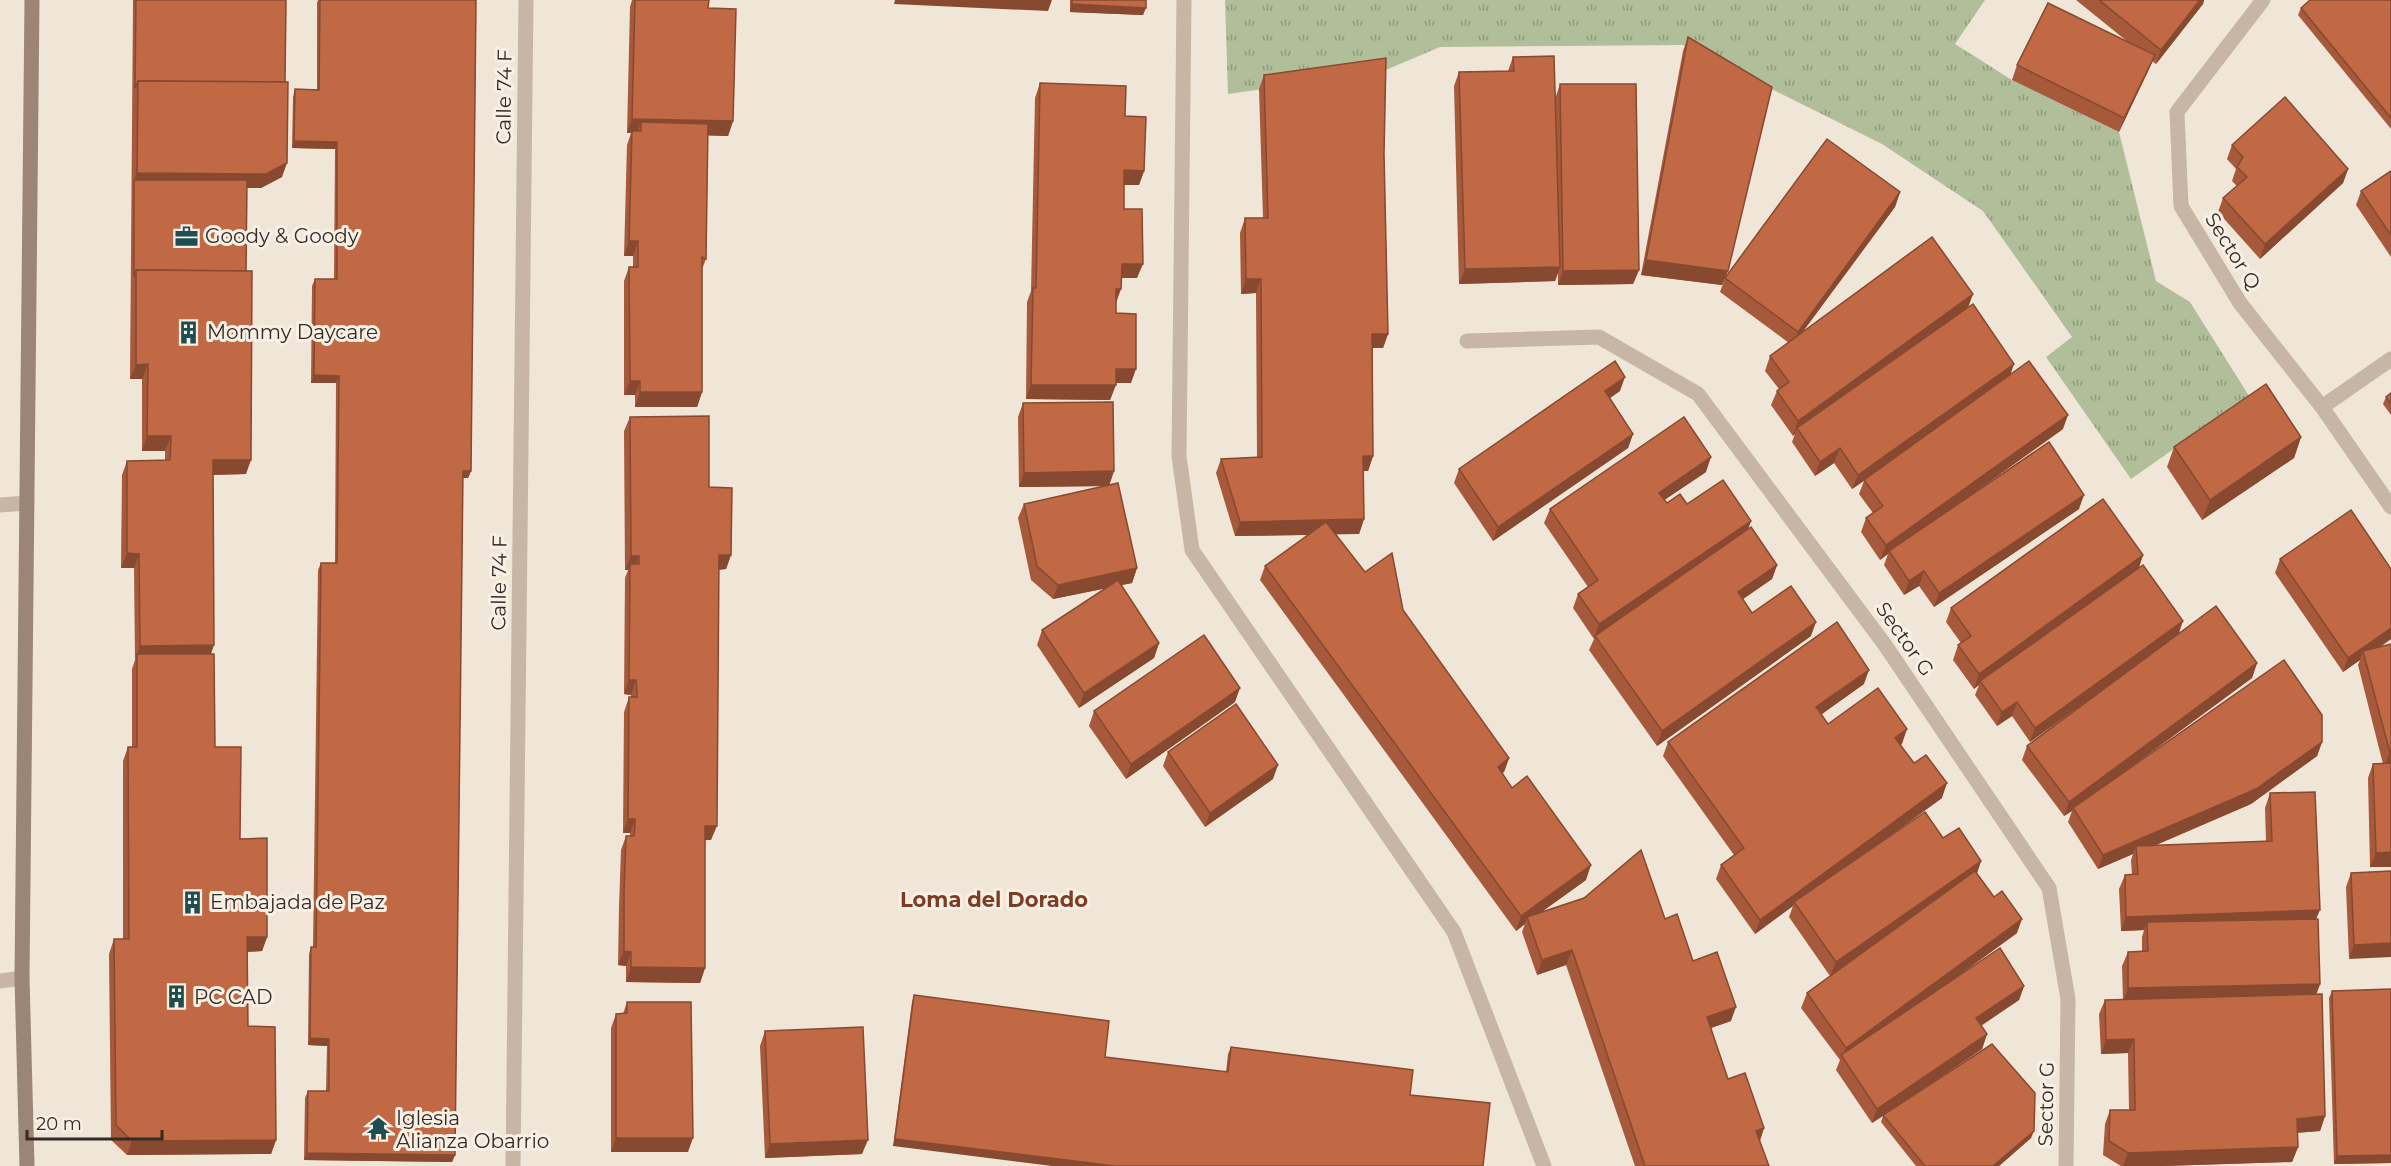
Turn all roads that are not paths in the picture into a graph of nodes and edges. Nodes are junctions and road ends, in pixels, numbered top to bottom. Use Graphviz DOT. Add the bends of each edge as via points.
graph roads {
  1 [pos="32,0"];
  2 [pos="526,0"];
  3 [pos="1184,0"];
  4 [pos="2263,0"];
  5 [pos="1467,341"];
  6 [pos="2391,359"];
  7 [pos="2322,407"];
  8 [pos="27,503"];
  9 [pos="0,504"];
  10 [pos="2391,507"];
  11 [pos="22,978"];
  12 [pos="0,981"];
  13 [pos="27,1166"];
  14 [pos="513,1166"];
  15 [pos="1544,1166"];
  16 [pos="2066,1166"];
  1 -- 8 [label="street"];
  2 -- 14 [label="street, Calle 74 F"];
  3 -- 15 [label="street" via="1179,456 1192,550 1455,932"];
  4 -- 7 [label="street, Sector Q" via="2177,112 2181,206 2240,303"];
  5 -- 16 [label="street, Sector G" via="1599,337 1698,394 1885,645 2049,888 2068,999"];
  6 -- 7 [label="street"];
  7 -- 10 [label="street, Sector Q"];
  8 -- 9 [label="street"];
  8 -- 11 [label="street"];
  11 -- 12 [label="street"];
  11 -- 13 [label="street"];
}
